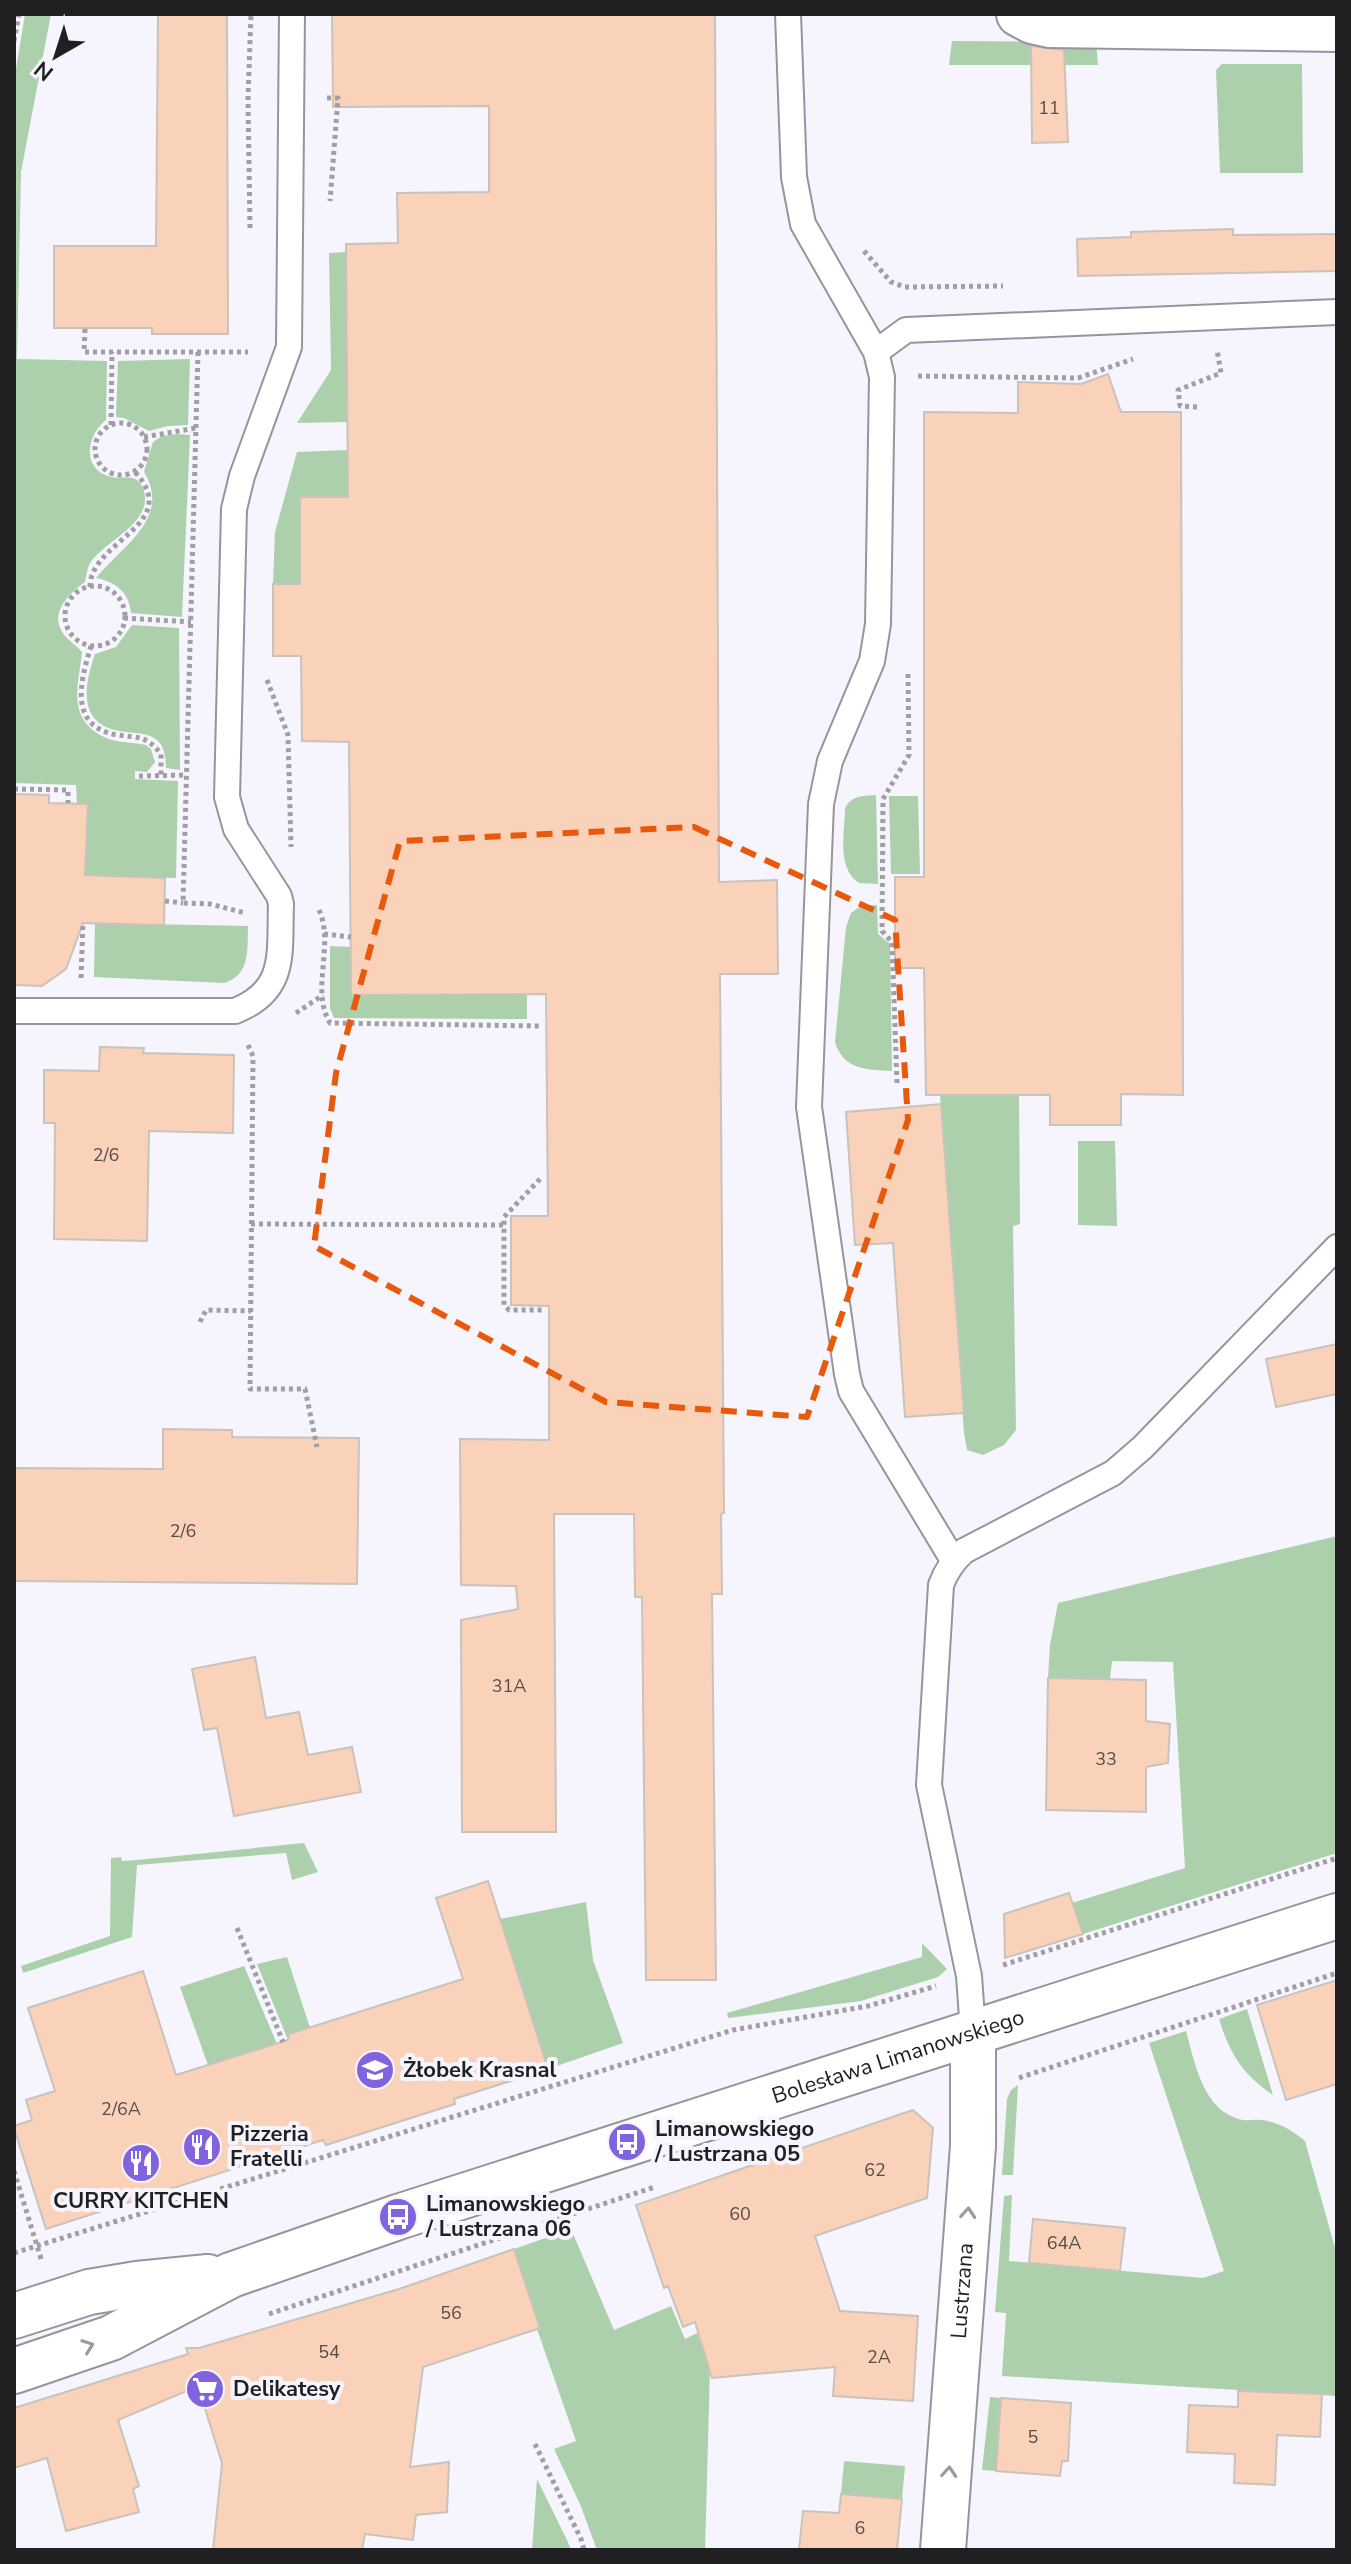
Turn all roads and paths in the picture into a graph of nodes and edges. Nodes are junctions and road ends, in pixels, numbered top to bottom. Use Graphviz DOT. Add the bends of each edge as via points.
graph roads {
  1 [pos="19,14"];
  2 [pos="251,14"];
  3 [pos="292,14"];
  4 [pos="788,14"];
  5 [pos="1034,19"];
  6 [pos="1337,29"];
  7 [pos="14,41"];
  8 [pos="292,98"];
  9 [pos="248,99"];
  10 [pos="330,205"];
  11 [pos="250,242"];
  12 [pos="860,244"];
  13 [pos="1017,286"];
  14 [pos="1337,312"];
  15 [pos="85,329"];
  16 [pos="1214,341"];
  17 [pos="251,347"];
  18 [pos="112,352"];
  19 [pos="876,352"];
  20 [pos="1137,358"];
  21 [pos="913,375"];
  22 [pos="1197,407"];
  23 [pos="111,425"];
  24 [pos="196,428"];
  25 [pos="144,437"];
  26 [pos="134,471"];
  27 [pos="90,587"];
  28 [pos="124,618"];
  29 [pos="191,622"];
  30 [pos="91,646"];
  31 [pos="908,667"];
  32 [pos="264,672"];
  33 [pos="186,775"];
  34 [pos="139,776"];
  35 [pos="161,776"];
  36 [pos="14,789"];
  37 [pos="68,803"];
  38 [pos="292,855"];
  39 [pos="165,901"];
  40 [pos="315,902"];
  41 [pos="183,903"];
  42 [pos="14,1011"];
  43 [pos="541,1026"];
  44 [pos="242,1040"];
  45 [pos="897,1083"];
  46 [pos="540,1179"];
  47 [pos="251,1224"];
  48 [pos="504,1225"];
  49 [pos="1337,1247"];
  50 [pos="545,1310"];
  51 [pos="251,1311"];
  52 [pos="200,1322"];
  53 [pos="317,1447"];
  54 [pos="953,1560"];
  55 [pos="1337,1858"];
  56 [pos="1337,1916"];
  57 [pos="237,1928"];
  58 [pos="1337,1973"];
  59 [pos="969,1976"];
  60 [pos="973,2031"];
  61 [pos="283,2042"];
  62 [pos="1009,2083"];
  63 [pos="14,2171"];
  64 [pos="669,2182"];
  65 [pos="37,2247"];
  66 [pos="14,2253"];
  67 [pos="231,2275"];
  68 [pos="14,2316"];
  69 [pos="262,2317"];
  70 [pos="14,2371"];
  71 [pos="535,2444"];
  72 [pos="584,2550"];
  73 [pos="943,2550"];
  1 -- 7 [label="path"];
  2 -- 9 [label="path"];
  3 -- 8 [label="lane"];
  4 -- 19 [label="lane" via="794,177 803,224"];
  5 -- 6 [label="street"];
  8 -- 9 [label="path"];
  8 -- 10 [label="path" via="338,98"];
  8 -- 42 [label="lane" via="289,347 234,509 227,797 236,829 279,896 279,964 266,992 235,1011"];
  9 -- 11 [label="path"];
  12 -- 13 [label="path" via="891,282 905,287"];
  14 -- 19 [label="lane" via="906,330"];
  15 -- 18 [label="path" via="84,352"];
  16 -- 22 [label="path" via="1221,373 1178,390 1180,406"];
  17 -- 18 [label="path" via="246,353"];
  18 -- 23 [label="path"];
  19 -- 54 [label="lane" via="882,377 878,624 872,661 830,761 821,804 809,1107 851,1391"];
  20 -- 21 [label="path" via="1078,378"];
  23 -- 25 [label="path" via="130,425"];
  23 -- 26 [label="path" via="97,438 95,457 116,475"];
  24 -- 25 [label="path"];
  25 -- 26 [label="path" via="146,456"];
  26 -- 27 [label="path" via="147,489 146,515 98,563"];
  27 -- 28 [label="path" via="117,596"];
  27 -- 30 [label="path" via="73,596 65,614 70,633"];
  28 -- 29 [label="path"];
  28 -- 30 [label="path" via="113,640"];
  30 -- 35 [label="path" via="80,693 85,714 102,730 149,740 161,754"];
  31 -- 45 [label="path" via="909,755 883,799 882,931 892,942"];
  32 -- 38 [label="path" via="288,735"];
  33 -- 35 [label="path"];
  34 -- 35 [label="path"];
  36 -- 37 [label="path" via="68,790"];
  39 -- 41 [label="path"];
  40 -- 43 [label="path" via="325,927 323,995 330,1023"];
  44 -- 47 [label="path" via="253,1056"];
  46 -- 48 [label="path" via="504,1217"];
  47 -- 48 [label="path"];
  47 -- 51 [label="path"];
  48 -- 50 [label="path" via="504,1305 509,1310"];
  49 -- 54 [label="lane" via="1113,1473"];
  51 -- 52 [label="path" via="206,1310"];
  51 -- 53 [label="path" via="250,1389 305,1389"];
  54 -- 59 [label="lane" via="941,1585 929,1785"];
  55 -- 59 [label="path"];
  56 -- 60 [label="street, Bolesława Limanowskiego"];
  57 -- 61 [label="path"];
  58 -- 62 [label="path"];
  59 -- 60 [label="lane"];
  59 -- 65 [label="path" via="868,2006 733,2030"];
  60 -- 67 [label="street, Bolesława Limanowskiego"];
  73 -- 60 [label="street, Lustrzana, one-way" via="973,2146"];
  63 -- 65 [label="path"];
  64 -- 69 [label="path"];
  65 -- 66 [label="path"];
  67 -- 68 [label="street, Bolesława Limanowskiego" via="89,2292"];
  70 -- 67 [label="street, Bolesława Limanowskiego, one-way" via="111,2338"];
  71 -- 72 [label="path"];
}
